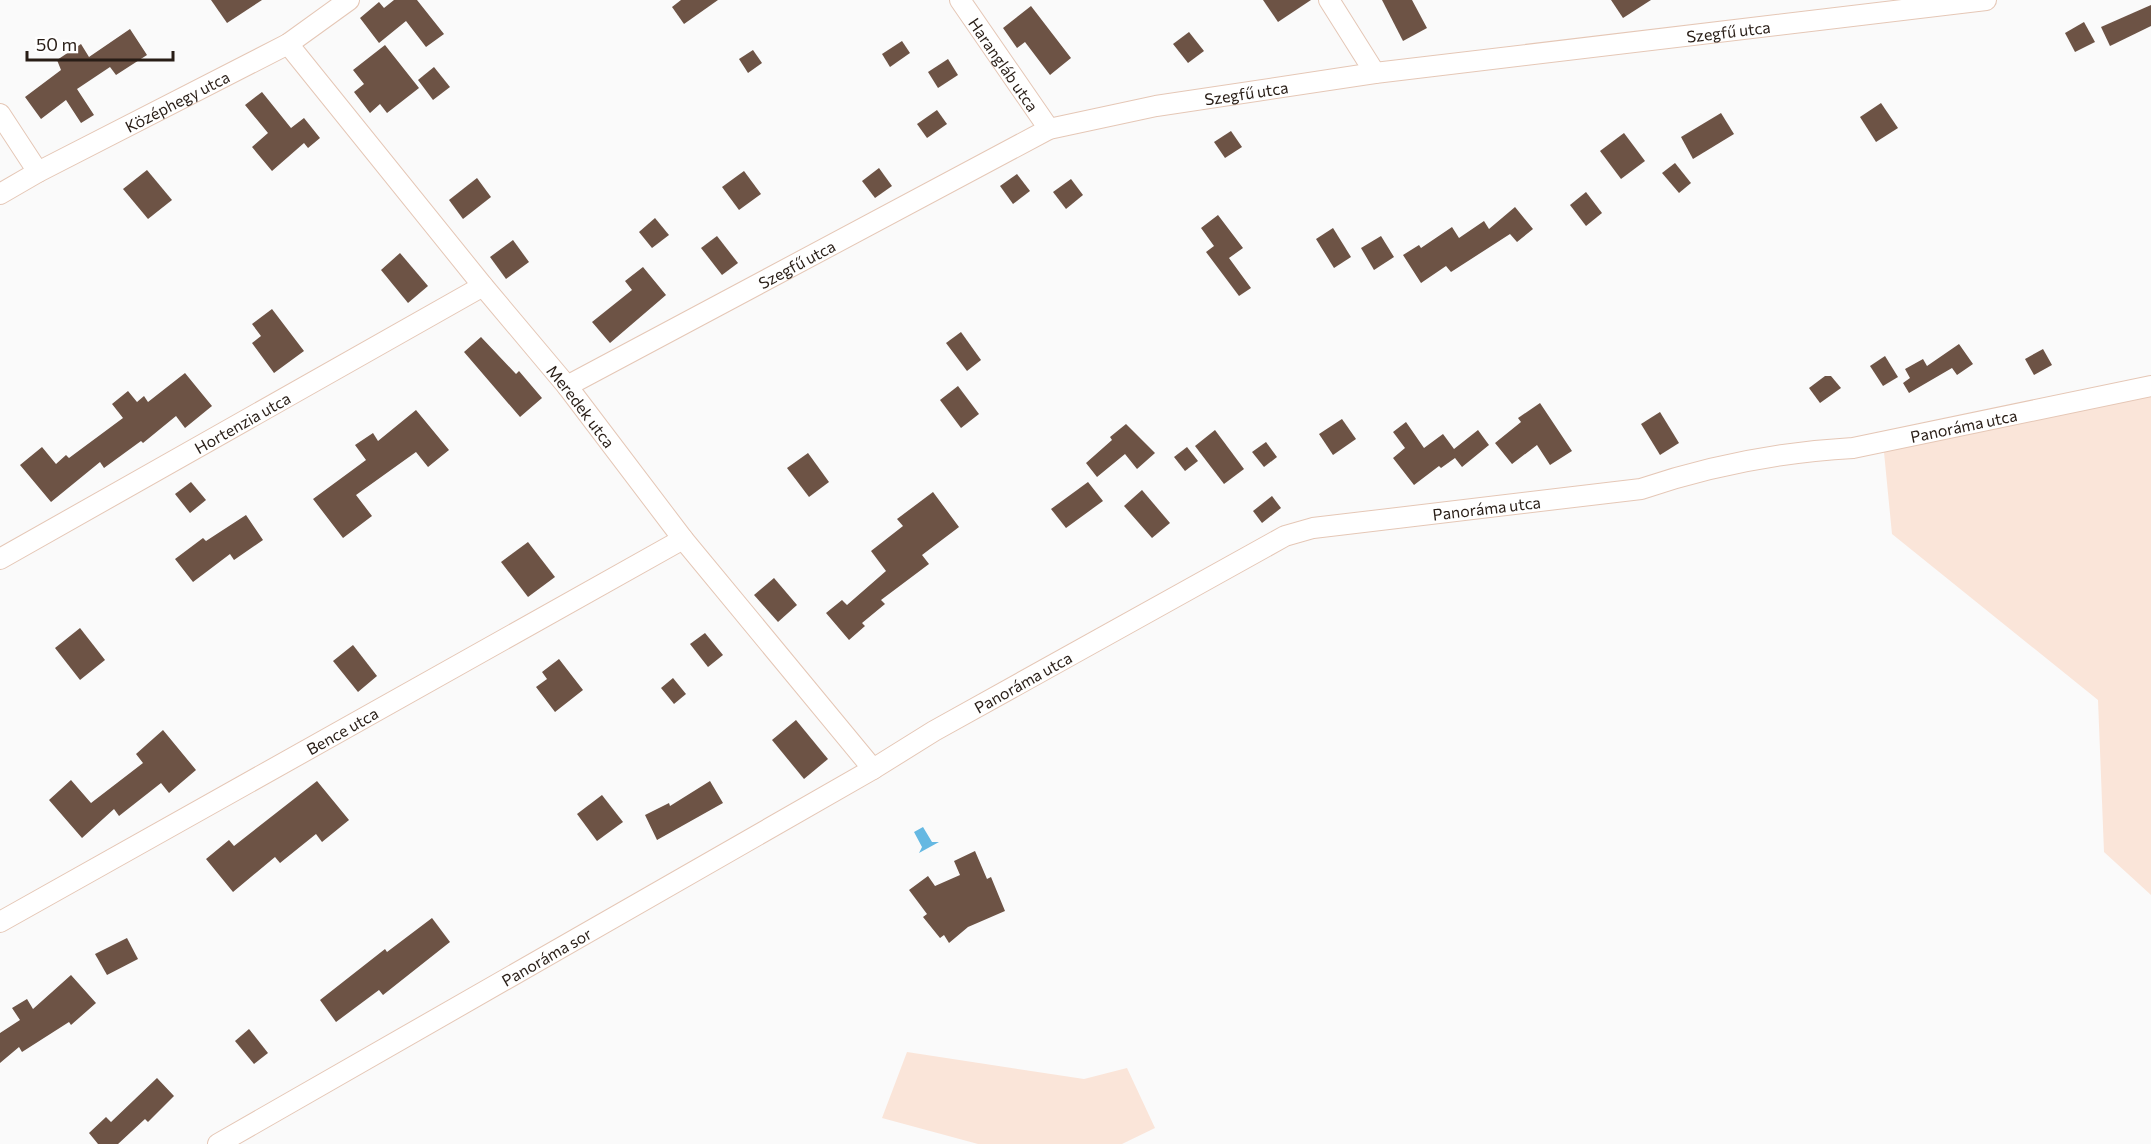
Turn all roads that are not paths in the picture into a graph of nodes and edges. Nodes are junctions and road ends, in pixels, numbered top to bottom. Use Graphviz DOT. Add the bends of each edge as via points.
graph roads {
  1 [pos="349,0"];
  2 [pos="960,0"];
  3 [pos="1329,0"];
  4 [pos="1986,0"];
  5 [pos="328,5"];
  6 [pos="288,44"];
  7 [pos="1375,73"];
  8 [pos="0,114"];
  9 [pos="1049,129"];
  10 [pos="38,172"];
  11 [pos="0,194"];
  12 [pos="483,286"];
  13 [pos="567,386"];
  14 [pos="2151,386"];
  15 [pos="683,539"];
  16 [pos="0,559"];
  17 [pos="873,769"];
  18 [pos="0,922"];
  19 [pos="218,1144"];
  1 -- 5 [label="street, Középhegy utca"];
  2 -- 9 [label="street, Harangláb utca"];
  3 -- 7 [label="street"];
  4 -- 7 [label="street, Szegfű utca"];
  5 -- 6 [label="street, Középhegy utca"];
  6 -- 10 [label="street, Középhegy utca"];
  6 -- 12 [label="street, Meredek utca"];
  7 -- 9 [label="street, Szegfű utca" via="1156,106"];
  8 -- 10 [label="street"];
  9 -- 13 [label="street, Szegfű utca"];
  10 -- 11 [label="street, Középhegy utca"];
  12 -- 13 [label="street, Meredek utca"];
  12 -- 16 [label="street, Hortenzia utca"];
  13 -- 15 [label="street, Meredek utca"];
  14 -- 17 [label="street, Panoráma utca" via="1853,448 1815,450 1691,472 1641,489 1313,528 1285,536 934,731"];
  15 -- 17 [label="street, Meredek utca"];
  15 -- 18 [label="street, Bence utca"];
  17 -- 19 [label="street, Panoráma sor"];
}
